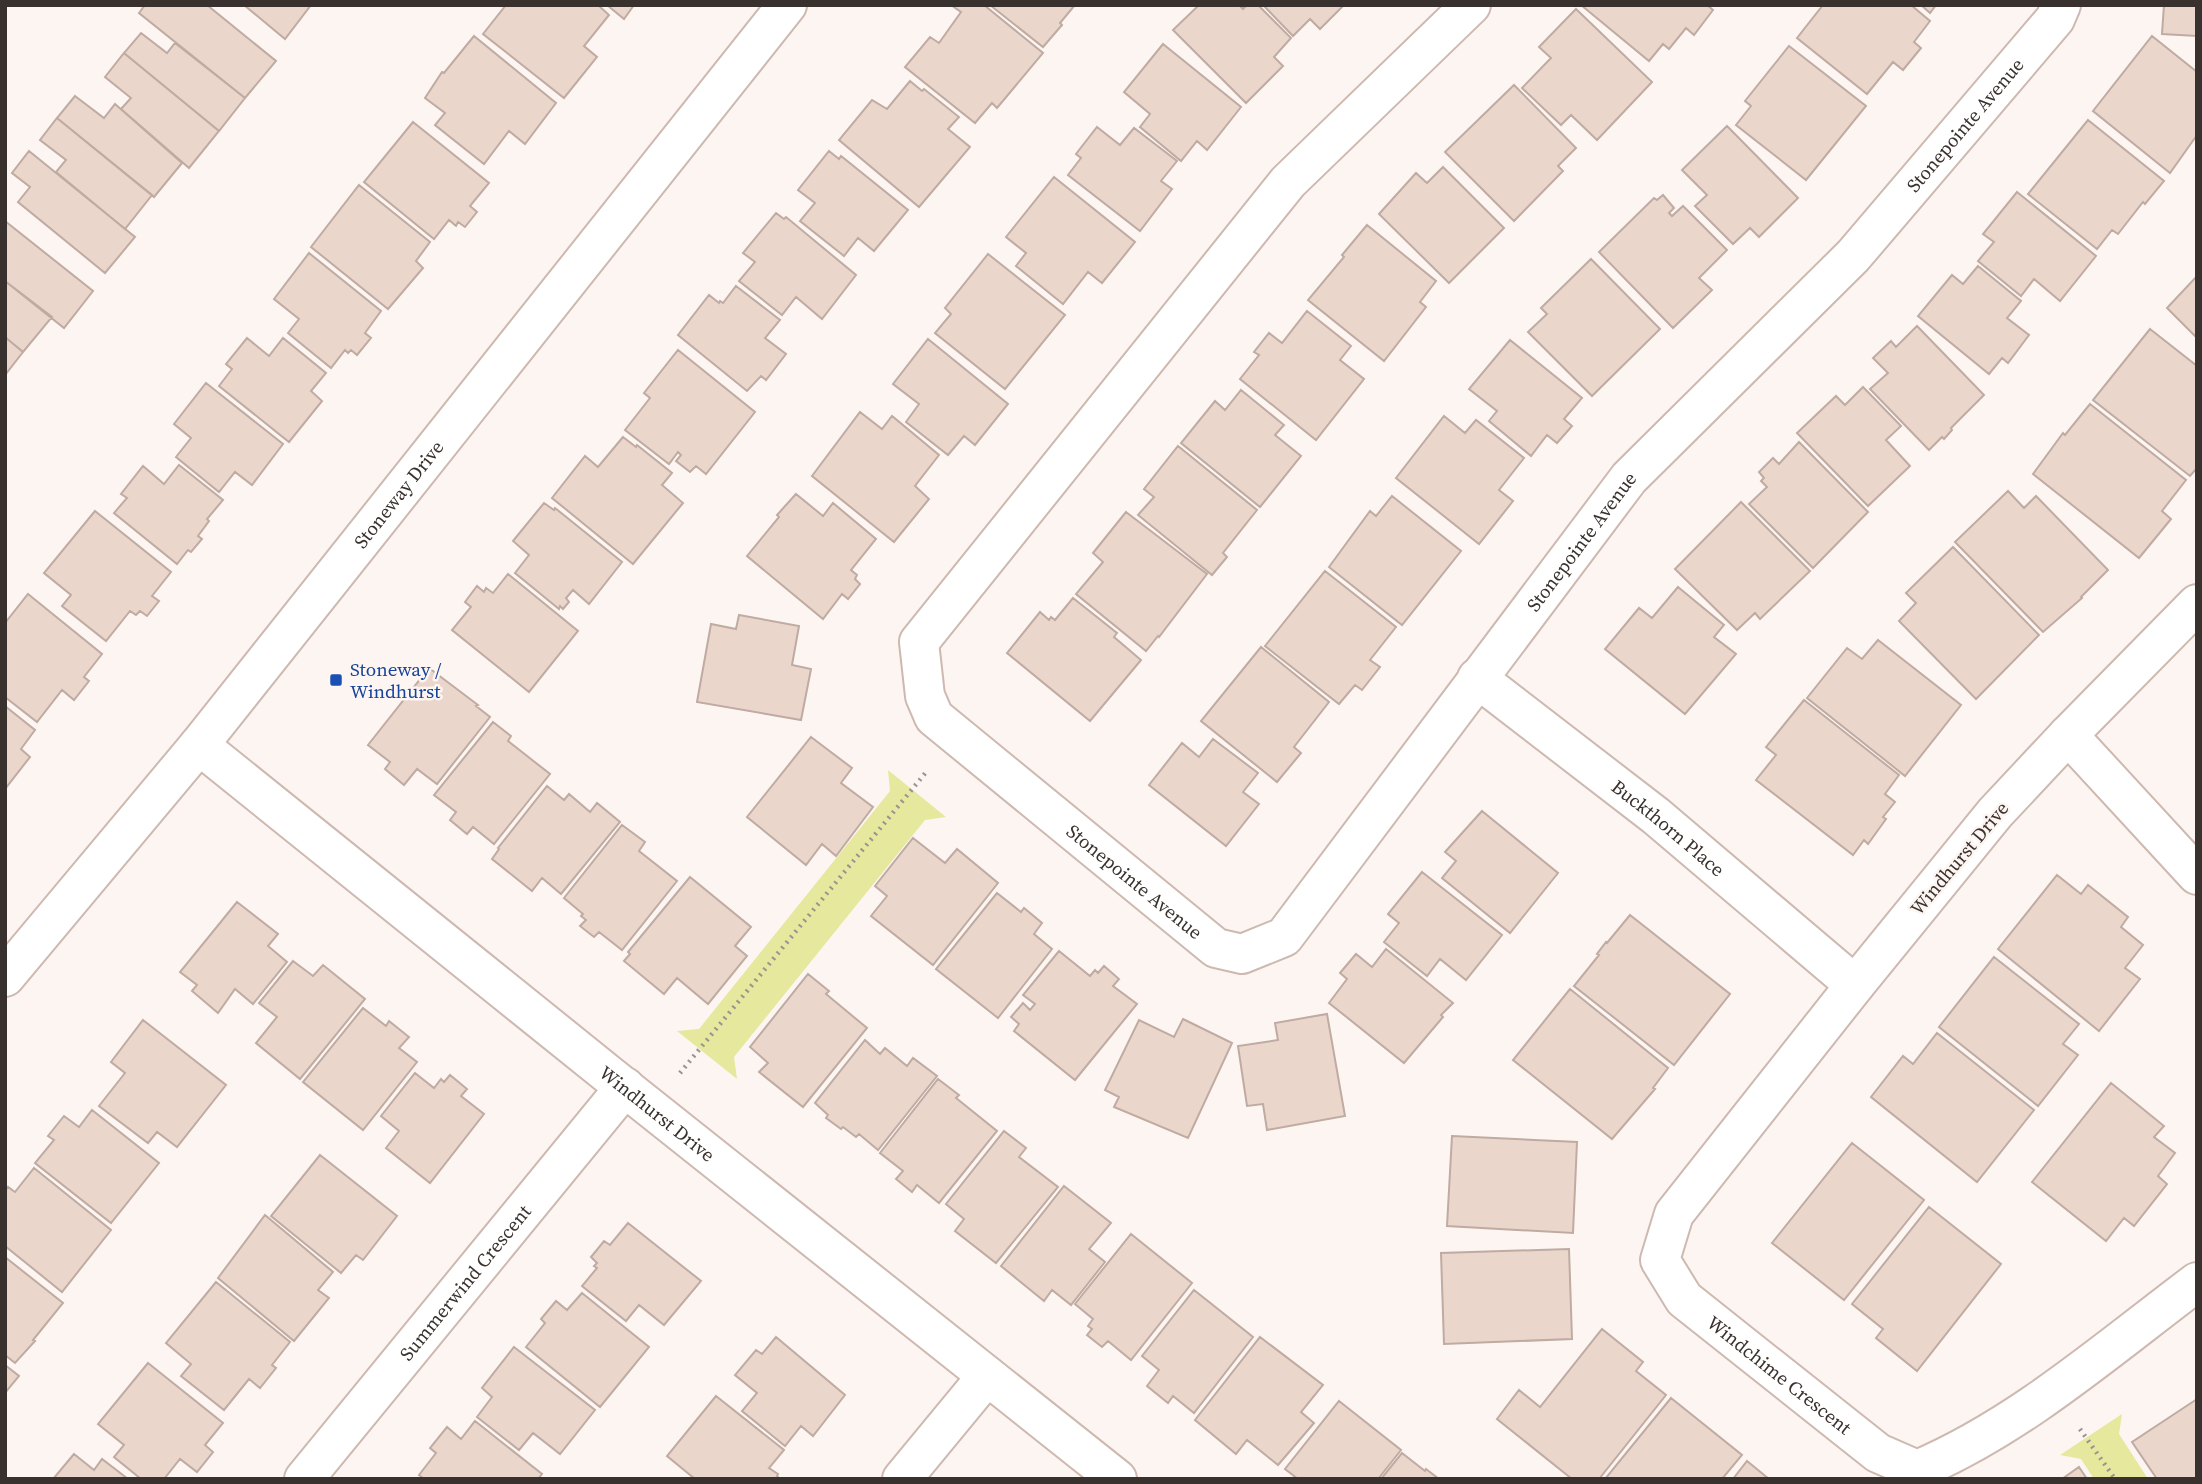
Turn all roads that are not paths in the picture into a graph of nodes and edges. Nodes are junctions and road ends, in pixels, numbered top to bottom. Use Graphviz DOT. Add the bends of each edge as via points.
graph roads {
  1 [pos="787,5"];
  2 [pos="1471,5"];
  3 [pos="2061,5"];
  4 [pos="2197,604"];
  5 [pos="1477,678"];
  6 [pos="2067,735"];
  7 [pos="199,745"];
  8 [pos="2197,875"];
  9 [pos="5,977"];
  10 [pos="1855,985"];
  11 [pos="638,1098"];
  12 [pos="2197,1282"];
  13 [pos="986,1376"];
  14 [pos="304,1479"];
  15 [pos="902,1479"];
  16 [pos="1117,1479"];
  1 -- 7 [label="street, Stoneway Drive"];
  2 -- 5 [label="street, Stonepointe Avenue" via="1288,182 919,642 925,696 934,717 1216,948 1242,954 1283,937"];
  3 -- 5 [label="street, Stonepointe Avenue" via="2055,19 1853,256 1629,478"];
  4 -- 6 [label="street"];
  5 -- 10 [label="street, Buckthorn Place" via="1656,816"];
  6 -- 8 [label="street"];
  6 -- 10 [label="street, Windhurst Drive" via="1995,813"];
  7 -- 9 [label="street, Stoneway Drive"];
  7 -- 11 [label="street, Windhurst Drive"];
  10 -- 12 [label="street, Windchime Crescent" via="1674,1213 1660,1260 1684,1298 1878,1453 1917,1470 1952,1455 2054,1390"];
  11 -- 13 [label="street, Windhurst Drive"];
  11 -- 14 [label="street, Summerwind Crescent"];
  13 -- 15 [label="street"];
  13 -- 16 [label="street, Windhurst Drive"];
}
